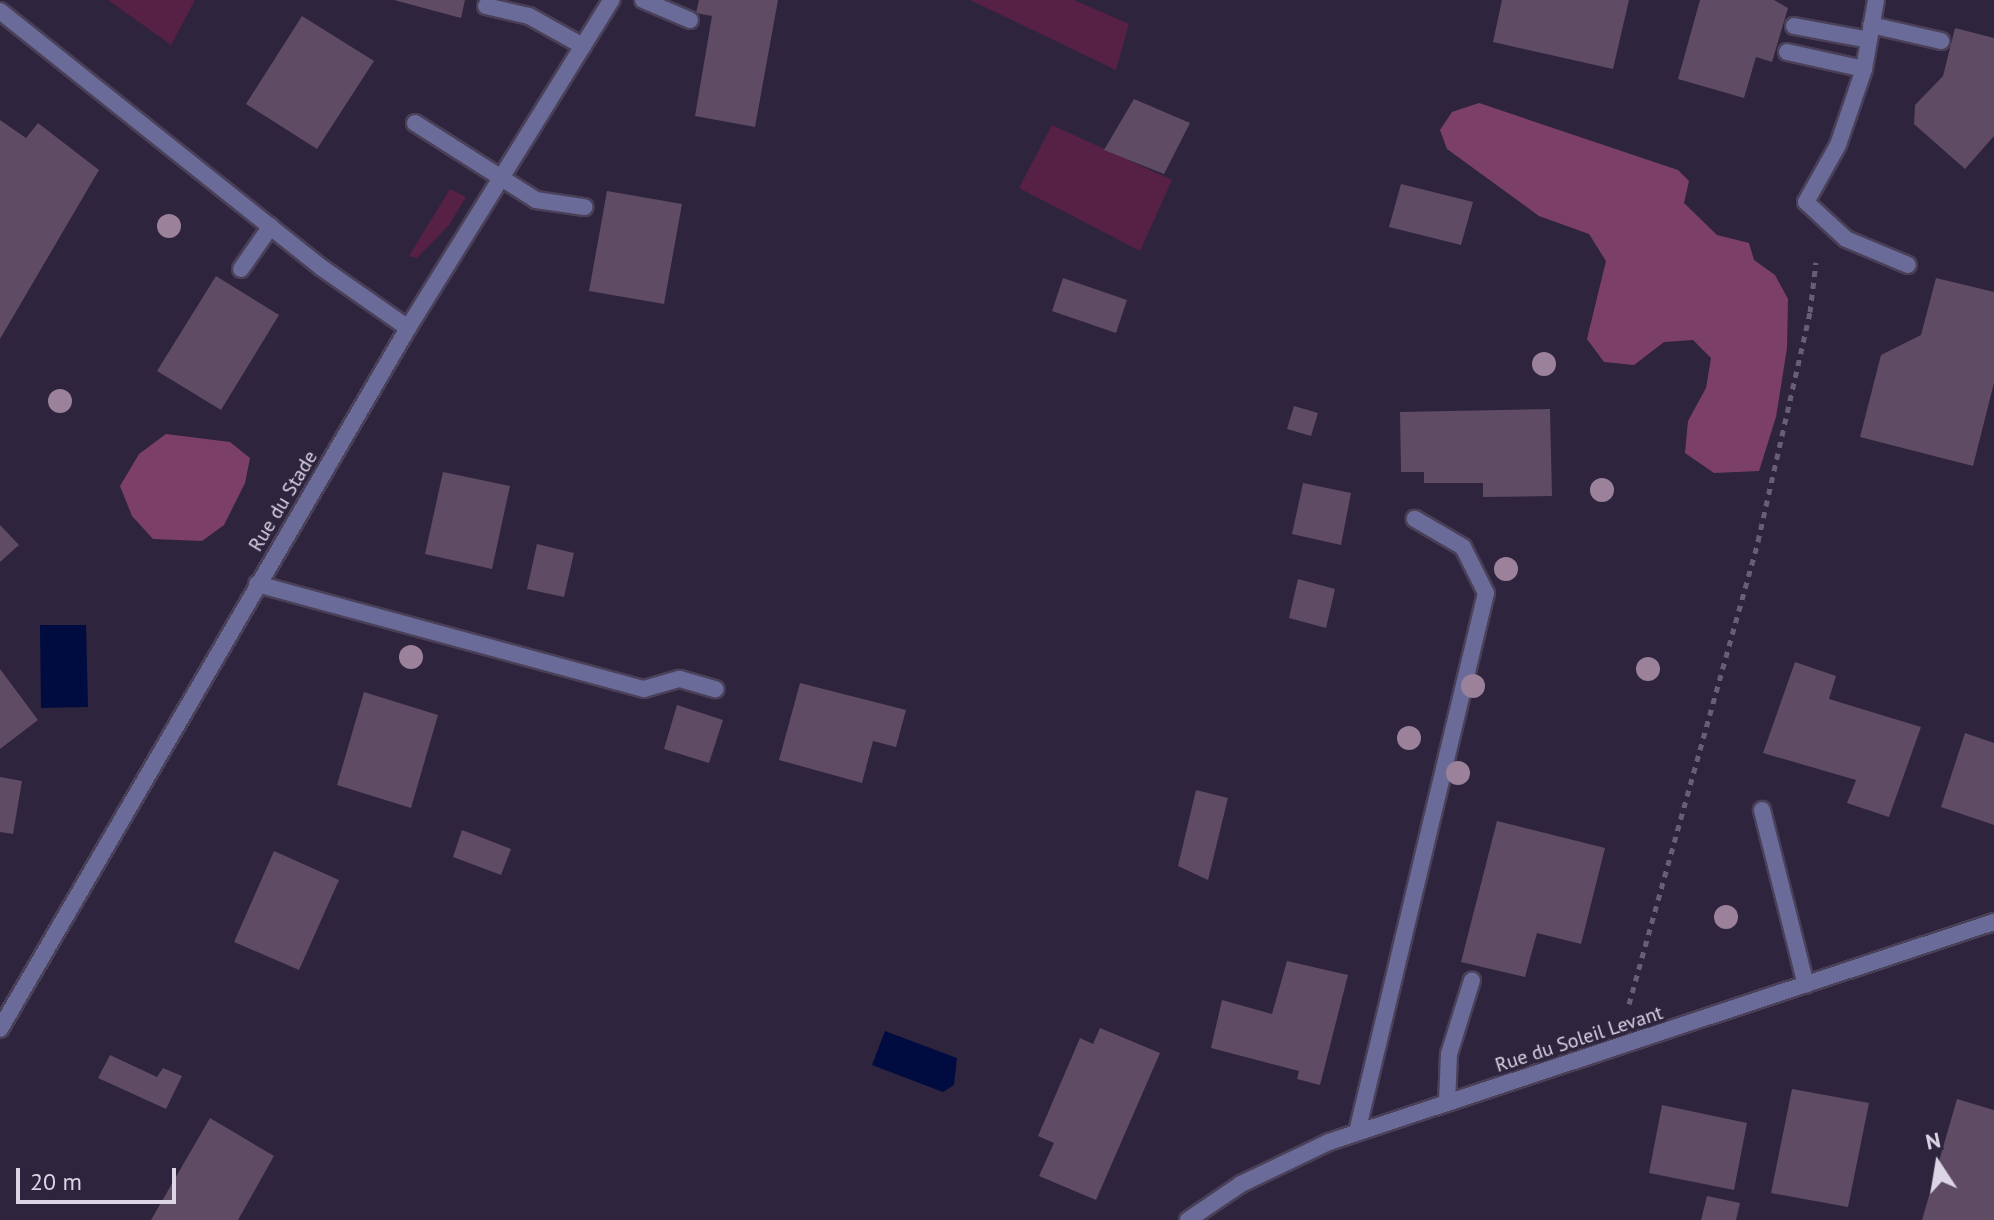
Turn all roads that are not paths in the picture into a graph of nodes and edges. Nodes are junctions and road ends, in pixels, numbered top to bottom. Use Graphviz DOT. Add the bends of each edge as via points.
graph roads {
  1 [pos="611,0"];
  2 [pos="643,0"];
  3 [pos="1876,0"];
  4 [pos="486,6"];
  5 [pos="0,11"];
  6 [pos="690,20"];
  7 [pos="1794,26"];
  8 [pos="1870,32"];
  9 [pos="1941,41"];
  10 [pos="583,46"];
  11 [pos="1787,52"];
  12 [pos="1864,69"];
  13 [pos="415,123"];
  14 [pos="502,180"];
  15 [pos="584,207"];
  16 [pos="271,226"];
  17 [pos="1908,265"];
  18 [pos="241,269"];
  19 [pos="408,328"];
  20 [pos="1415,519"];
  21 [pos="257,584"];
  22 [pos="716,689"];
  23 [pos="1762,810"];
  24 [pos="1994,922"];
  25 [pos="1472,980"];
  26 [pos="1806,985"];
  27 [pos="0,1029"];
  28 [pos="1447,1103"];
  29 [pos="1357,1132"];
  30 [pos="1188,1220"];
  1 -- 10 [label="street, Rue du Stade"];
  2 -- 6 [label="street"];
  3 -- 8 [label="street"];
  4 -- 10 [label="street" via="529,16"];
  5 -- 16 [label="street"];
  7 -- 8 [label="street"];
  8 -- 9 [label="street"];
  8 -- 12 [label="street"];
  10 -- 14 [label="street, Rue du Stade"];
  11 -- 12 [label="street"];
  12 -- 17 [label="street" via="1838,145 1806,202 1846,239"];
  13 -- 14 [label="street"];
  14 -- 15 [label="street" via="536,200"];
  14 -- 19 [label="street, Rue du Stade"];
  16 -- 18 [label="street"];
  16 -- 19 [label="street"];
  19 -- 21 [label="street, Rue du Stade"];
  20 -- 29 [label="street" via="1463,547 1486,593"];
  21 -- 22 [label="street" via="644,689 680,679"];
  21 -- 27 [label="street, Rue du Stade"];
  23 -- 26 [label="street"];
  24 -- 26 [label="street, Rue du Soleil Levant"];
  25 -- 28 [label="street" via="1449,1054"];
  26 -- 28 [label="street, Rue du Soleil Levant"];
  28 -- 29 [label="street, Rue du Soleil Levant"];
  29 -- 30 [label="street, Rue du Soleil Levant" via="1241,1184"];
}
